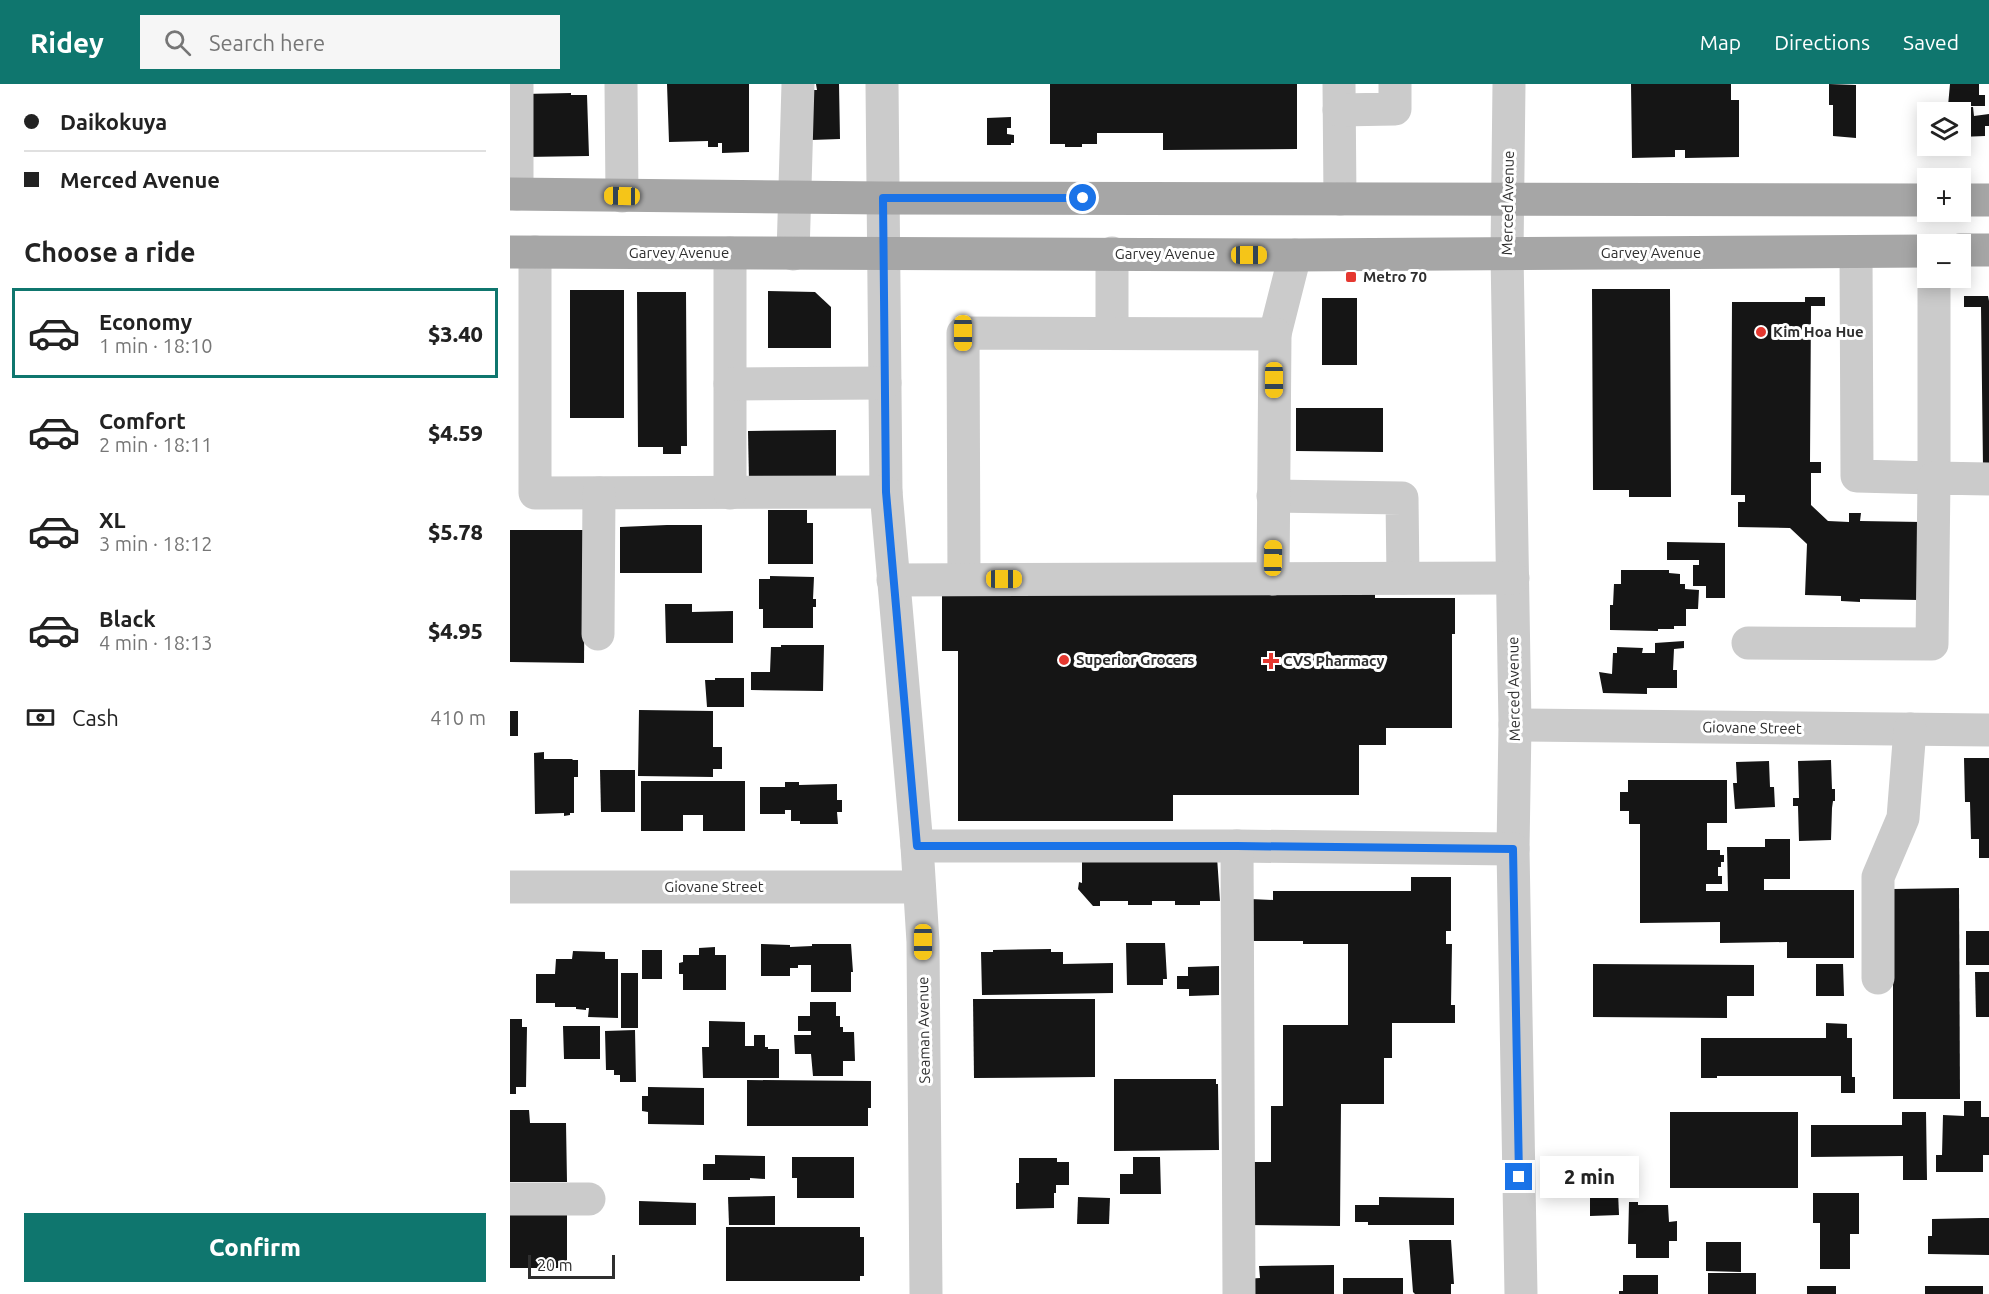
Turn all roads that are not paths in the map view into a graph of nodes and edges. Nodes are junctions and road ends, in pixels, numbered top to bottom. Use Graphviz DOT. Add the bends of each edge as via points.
graph roads {
  1 [pos="517,84"];
  2 [pos="621,84"];
  3 [pos="798,84"];
  4 [pos="882,84"];
  5 [pos="1395,84"];
  6 [pos="1509,84"];
  7 [pos="1339,97"];
  8 [pos="513,194"];
  9 [pos="622,196"];
  10 [pos="794,197"];
  11 [pos="883,198"];
  12 [pos="1340,199"];
  13 [pos="1508,199"];
  14 [pos="1917,200"];
  15 [pos="1971,200"];
  16 [pos="1989,200"];
  17 [pos="1971,250"];
  18 [pos="1989,250"];
  19 [pos="1917,251"];
  20 [pos="523,252"];
  21 [pos="1856,252"];
  22 [pos="730,254"];
  23 [pos="793,254"];
  24 [pos="883,254"];
  25 [pos="1112,254"];
  26 [pos="1507,254"];
  27 [pos="1295,255"];
  28 [pos="1934,288"];
  29 [pos="1112,332"];
  30 [pos="1275,334"];
  31 [pos="885,383"];
  32 [pos="730,384"];
  33 [pos="1934,478"];
  34 [pos="1989,479"];
  35 [pos="886,492"];
  36 [pos="599,493"];
  37 [pos="730,493"];
  38 [pos="1273,496"];
  39 [pos="1403,578"];
  40 [pos="1513,578"];
  41 [pos="964,579"];
  42 [pos="1273,579"];
  43 [pos="894,580"];
  44 [pos="598,634"];
  45 [pos="1748,643"];
  46 [pos="1515,725"];
  47 [pos="1910,729"];
  48 [pos="1989,730"];
  49 [pos="917,846"];
  50 [pos="1237,846"];
  51 [pos="1513,849"];
  52 [pos="510,887"];
  53 [pos="919,887"];
  54 [pos="1878,978"];
  55 [pos="510,1199"];
  56 [pos="589,1199"];
  57 [pos="926,1294"];
  58 [pos="1239,1294"];
  59 [pos="1521,1294"];
  1 -- 8 [label="street"];
  2 -- 9 [label="street"];
  3 -- 10 [label="street"];
  4 -- 11 [label="street, Seaman Avenue"];
  5 -- 7 [label="street" via="1395,109"];
  6 -- 13 [label="street, Merced Avenue"];
  7 -- 12 [label="street"];
  8 -- 9 [label="main road"];
  9 -- 10 [label="main road"];
  10 -- 11 [label="main road"];
  10 -- 23 [label="street"];
  11 -- 12 [label="main road"];
  11 -- 24 [label="street, Seaman Avenue"];
  12 -- 13 [label="main road"];
  13 -- 14 [label="main road"];
  13 -- 26 [label="street, Merced Avenue"];
  15 -- 16 [label="main road"];
  17 -- 18 [label="main road"];
  19 -- 21 [label="main road, Garvey Avenue"];
  20 -- 22 [label="main road, Garvey Avenue"];
  20 -- 36 [label="street" via="535,493"];
  21 -- 26 [label="main road, Garvey Avenue"];
  21 -- 33 [label="street" via="1857,476"];
  22 -- 23 [label="main road, Garvey Avenue"];
  22 -- 32 [label="street"];
  23 -- 24 [label="main road, Garvey Avenue"];
  24 -- 25 [label="main road, Garvey Avenue"];
  24 -- 31 [label="street, Seaman Avenue"];
  25 -- 27 [label="main road, Garvey Avenue"];
  25 -- 29 [label="street"];
  26 -- 27 [label="main road, Garvey Avenue"];
  26 -- 40 [label="street, Merced Avenue"];
  27 -- 30 [label="street"];
  28 -- 33 [label="street"];
  29 -- 30 [label="street"];
  29 -- 41 [label="street" via="963,333"];
  30 -- 38 [label="street"];
  31 -- 32 [label="street"];
  31 -- 35 [label="street, Seaman Avenue"];
  32 -- 37 [label="street"];
  33 -- 34 [label="street"];
  33 -- 45 [label="street" via="1932,644"];
  35 -- 37 [label="street"];
  35 -- 43 [label="street, Seaman Avenue"];
  36 -- 37 [label="street"];
  36 -- 44 [label="street"];
  38 -- 39 [label="street" via="1402,498"];
  38 -- 42 [label="street"];
  39 -- 40 [label="street"];
  39 -- 42 [label="street"];
  40 -- 46 [label="street, Merced Avenue"];
  41 -- 42 [label="street"];
  41 -- 43 [label="street"];
  43 -- 49 [label="street, Seaman Avenue"];
  46 -- 47 [label="street, Giovane Street"];
  46 -- 51 [label="street, Merced Avenue"];
  47 -- 48 [label="street, Giovane Street"];
  47 -- 54 [label="street" via="1903,818 1878,877"];
  49 -- 50 [label="street"];
  49 -- 53 [label="street, Seaman Avenue"];
  50 -- 51 [label="street"];
  50 -- 58 [label="street"];
  51 -- 59 [label="street, Merced Avenue"];
  52 -- 53 [label="street, Giovane Street"];
  53 -- 57 [label="street, Seaman Avenue" via="923,942"];
  55 -- 56 [label="street"];
}
